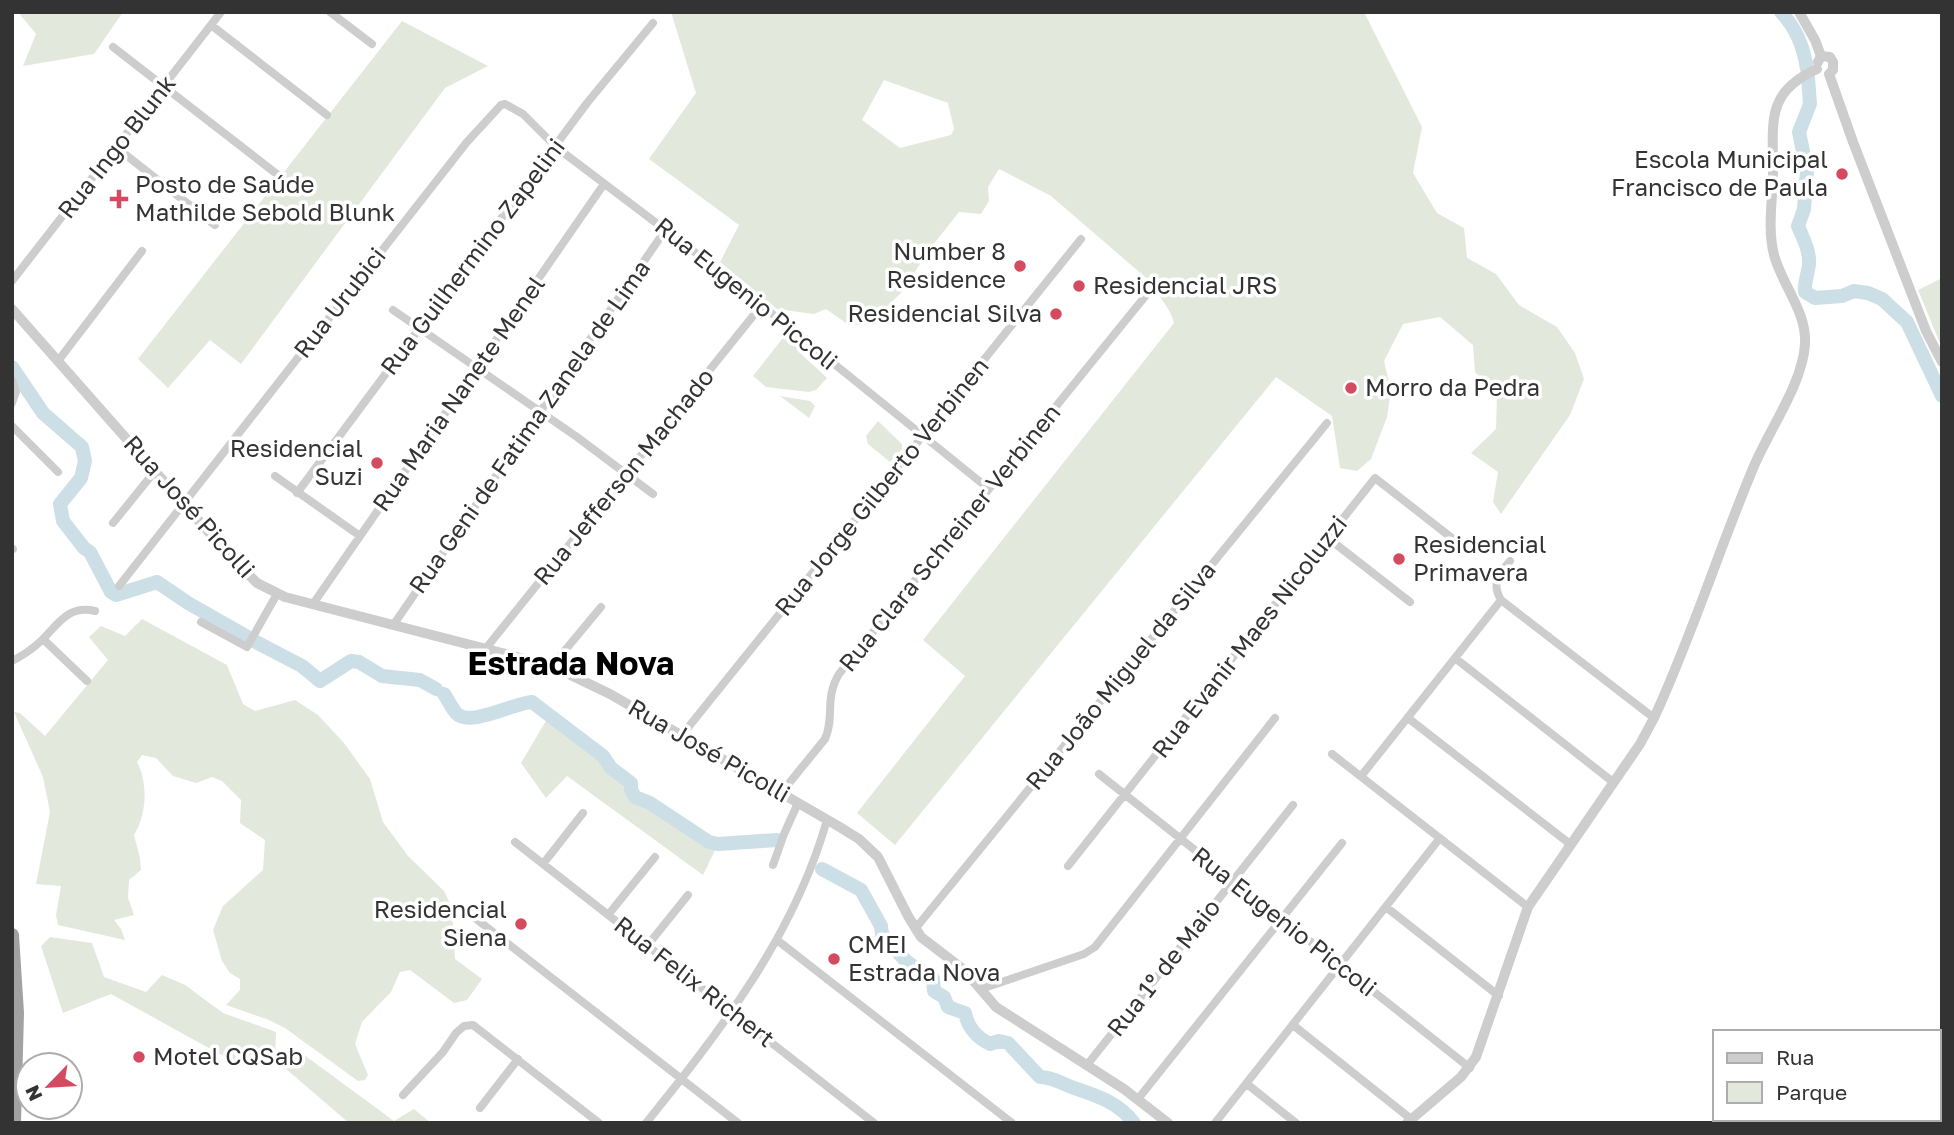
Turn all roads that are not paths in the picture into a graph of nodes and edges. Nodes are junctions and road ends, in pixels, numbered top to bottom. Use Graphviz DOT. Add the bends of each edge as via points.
graph roads {
  1 [pos="221,12"];
  2 [pos="330,12"];
  3 [pos="1799,12"];
  4 [pos="653,23"];
  5 [pos="211,25"];
  6 [pos="372,44"];
  7 [pos="113,47"];
  8 [pos="1821,57"];
  9 [pos="1817,69"];
  10 [pos="1829,74"];
  11 [pos="164,86"];
  12 [pos="500,105"];
  13 [pos="327,115"];
  14 [pos="556,147"];
  15 [pos="117,148"];
  16 [pos="278,175"];
  17 [pos="604,184"];
  18 [pos="215,225"];
  19 [pos="666,229"];
  20 [pos="1081,239"];
  21 [pos="142,251"];
  22 [pos="12,281"];
  23 [pos="1147,294"];
  24 [pos="761,306"];
  25 [pos="12,309"];
  26 [pos="393,310"];
  27 [pos="419,328"];
  28 [pos="58,361"];
  29 [pos="1942,362"];
  30 [pos="478,368"];
  31 [pos="12,380"];
  32 [pos="12,402"];
  33 [pos="540,411"];
  34 [pos="1326,423"];
  35 [pos="12,426"];
  36 [pos="923,436"];
  37 [pos="155,471"];
  38 [pos="58,472"];
  39 [pos="627,474"];
  40 [pos="275,476"];
  41 [pos="989,489"];
  42 [pos="297,493"];
  43 [pos="653,494"];
  44 [pos="183,503"];
  45 [pos="113,523"];
  46 [pos="360,536"];
  47 [pos="1328,538"];
  48 [pos="1457,542"];
  49 [pos="1510,561"];
  50 [pos="119,586"];
  51 [pos="277,594"];
  52 [pos="1501,600"];
  53 [pos="1410,602"];
  54 [pos="313,604"];
  55 [pos="601,607"];
  56 [pos="95,611"];
  57 [pos="201,622"];
  58 [pos="394,624"];
  59 [pos="43,639"];
  60 [pos="487,648"];
  61 [pos="1455,658"];
  62 [pos="12,661"];
  63 [pos="552,666"];
  64 [pos="87,681"];
  65 [pos="1275,718"];
  66 [pos="1408,718"];
  67 [pos="1654,718"];
  68 [pos="682,735"];
  69 [pos="1332,754"];
  70 [pos="1100,774"];
  71 [pos="1362,775"];
  72 [pos="1613,782"];
  73 [pos="781,793"];
  74 [pos="1125,795"];
  75 [pos="799,803"];
  76 [pos="1293,805"];
  77 [pos="581,812"];
  78 [pos="827,820"];
  79 [pos="1440,838"];
  80 [pos="1179,839"];
  81 [pos="515,842"];
  82 [pos="1342,843"];
  83 [pos="1570,844"];
  84 [pos="655,857"];
  85 [pos="540,862"];
  86 [pos="773,865"];
  87 [pos="1068,866"];
  88 [pos="638,869"];
  89 [pos="1232,881"];
  90 [pos="688,895"];
  91 [pos="1386,907"];
  92 [pos="1528,907"];
  93 [pos="466,911"];
  94 [pos="606,913"];
  95 [pos="1280,919"];
  96 [pos="915,929"];
  97 [pos="12,934"];
  98 [pos="777,940"];
  99 [pos="647,946"];
  100 [pos="1340,966"];
  101 [pos="981,989"];
  102 [pos="1499,996"];
  103 [pos="733,1012"];
  104 [pos="1293,1025"];
  105 [pos="518,1059"];
  106 [pos="1087,1065"];
  107 [pos="1470,1068"];
  108 [pos="682,1079"];
  109 [pos="1247,1083"];
  110 [pos="403,1096"];
  111 [pos="1138,1099"];
  112 [pos="480,1108"];
  113 [pos="1409,1121"];
  114 [pos="14,1123"];
  115 [pos="599,1123"];
  116 [pos="646,1123"];
  117 [pos="738,1123"];
  118 [pos="874,1123"];
  119 [pos="1012,1123"];
  120 [pos="1167,1123"];
  121 [pos="1215,1123"];
  122 [pos="1296,1123"];
  1 -- 5 [label="street, Rua Ingo Blunk"];
  2 -- 6 [label="street"];
  3 -- 8 [label="street"];
  4 -- 14 [label="street, Rua Guilhermino Zapelini"];
  5 -- 11 [label="street, Rua Ingo Blunk"];
  5 -- 13 [label="street"];
  7 -- 11 [label="street"];
  8 -- 9 [label="street"];
  8 -- 10 [label="street" via="1833,62"];
  9 -- 10 [label="street"];
  9 -- 67 [label="street" via="1782,93 1772,136 1770,229 1778,266 1803,324 1804,355"];
  10 -- 29 [label="street" via="1926,331"];
  11 -- 15 [label="street, Rua Ingo Blunk"];
  11 -- 16 [label="street"];
  12 -- 14 [label="street, Rua Eugenio Piccoli" via="514,108"];
  12 -- 44 [label="street, Rua Urubici"];
  14 -- 17 [label="street, Rua Eugenio Piccoli"];
  14 -- 27 [label="street, Rua Guilhermino Zapelini"];
  15 -- 18 [label="street"];
  15 -- 22 [label="street, Rua Ingo Blunk"];
  17 -- 19 [label="street, Rua Eugenio Piccoli"];
  17 -- 30 [label="street, Rua Maria Nanete Menel"];
  19 -- 24 [label="street, Rua Eugenio Piccoli"];
  19 -- 33 [label="street, Rua Geni de Fatima Zanela de Lima"];
  20 -- 36 [label="street, Rua Jorge Gilberto Verbinen"];
  21 -- 28 [label="street"];
  23 -- 41 [label="street, Rua Clara Schreiner Verbinen"];
  24 -- 36 [label="street, Rua Eugenio Piccoli"];
  24 -- 39 [label="street, Rua Jefferson Machado"];
  25 -- 28 [label="street, Rua José Picolli"];
  26 -- 27 [label="street"];
  27 -- 30 [label="street"];
  27 -- 42 [label="street, Rua Guilhermino Zapelini"];
  28 -- 37 [label="street, Rua José Picolli"];
  30 -- 33 [label="street"];
  30 -- 46 [label="street, Rua Maria Nanete Menel"];
  31 -- 32 [label="street" via="16,392"];
  33 -- 39 [label="street"];
  33 -- 58 [label="street, Rua Geni de Fatima Zanela de Lima"];
  34 -- 96 [label="street, Rua João Miguel da Silva"];
  35 -- 38 [label="street"];
  36 -- 41 [label="street, Rua Eugenio Piccoli"];
  36 -- 68 [label="street, Rua Jorge Gilberto Verbinen"];
  37 -- 44 [label="street, Rua José Picolli"];
  37 -- 45 [label="street"];
  39 -- 43 [label="street"];
  39 -- 60 [label="street, Rua Jefferson Machado"];
  40 -- 42 [label="street"];
  41 -- 73 [label="street, Rua Clara Schreiner Verbinen" via="839,674 831,687 825,739"];
  42 -- 46 [label="street"];
  44 -- 50 [label="street, Rua Urubici"];
  44 -- 51 [label="street, Rua José Picolli" via="242,569"];
  46 -- 54 [label="street, Rua Maria Nanete Menel"];
  47 -- 48 [label="street, Rua Evanir Maes Nicoluzzi" via="1375,478"];
  47 -- 53 [label="street"];
  47 -- 74 [label="street, Rua Evanir Maes Nicoluzzi"];
  49 -- 52 [label="street" via="1495,582"];
  51 -- 54 [label="street, Rua José Picolli"];
  51 -- 57 [label="street" via="247,647"];
  52 -- 61 [label="street"];
  52 -- 67 [label="street"];
  54 -- 58 [label="street, Rua José Picolli"];
  55 -- 63 [label="street"];
  56 -- 59 [label="street" via="69,612"];
  58 -- 60 [label="street, Rua José Picolli"];
  59 -- 62 [label="street"];
  59 -- 64 [label="street"];
  60 -- 63 [label="street, Rua José Picolli"];
  61 -- 66 [label="street"];
  61 -- 72 [label="street"];
  63 -- 68 [label="street, Rua José Picolli"];
  65 -- 80 [label="street"];
  66 -- 71 [label="street"];
  66 -- 83 [label="street"];
  67 -- 72 [label="street"];
  68 -- 73 [label="street, Rua José Picolli"];
  69 -- 71 [label="street"];
  70 -- 74 [label="street, Rua Eugenio Piccoli"];
  71 -- 79 [label="street"];
  72 -- 83 [label="street"];
  73 -- 75 [label="street, Rua José Picolli"];
  74 -- 80 [label="street, Rua Eugenio Piccoli"];
  74 -- 87 [label="street, Rua Evanir Maes Nicoluzzi"];
  75 -- 78 [label="street, Rua José Picolli"];
  75 -- 86 [label="street"];
  76 -- 89 [label="street, Rua 1º de Maio"];
  77 -- 85 [label="street"];
  78 -- 96 [label="street, Rua José Picolli" via="873,851"];
  78 -- 98 [label="street" via="807,879"];
  79 -- 91 [label="street"];
  79 -- 92 [label="street"];
  80 -- 89 [label="street, Rua Eugenio Piccoli"];
  80 -- 101 [label="street" via="1089,952"];
  81 -- 85 [label="street, Rua Felix Richert"];
  82 -- 95 [label="street"];
  83 -- 92 [label="street"];
  84 -- 94 [label="street"];
  85 -- 94 [label="street, Rua Felix Richert"];
  88 -- 94 [label="street"];
  89 -- 95 [label="street, Rua Eugenio Piccoli"];
  89 -- 106 [label="street, Rua 1º de Maio"];
  90 -- 99 [label="street"];
  91 -- 100 [label="street"];
  91 -- 102 [label="street"];
  92 -- 102 [label="street"];
  93 -- 108 [label="street"];
  94 -- 99 [label="street, Rua Felix Richert"];
  95 -- 100 [label="street, Rua Eugenio Piccoli"];
  95 -- 111 [label="street"];
  96 -- 101 [label="street, Rua José Picolli"];
  97 -- 114 [label="highway"];
  98 -- 103 [label="street"];
  98 -- 119 [label="street"];
  99 -- 103 [label="street, Rua Felix Richert"];
  100 -- 104 [label="street"];
  100 -- 107 [label="street, Rua Eugenio Piccoli"];
  101 -- 106 [label="street, Rua José Picolli" via="1008,1016"];
  102 -- 107 [label="street"];
  103 -- 108 [label="street"];
  103 -- 118 [label="street, Rua Felix Richert"];
  104 -- 109 [label="street"];
  104 -- 113 [label="street"];
  105 -- 110 [label="street" via="473,1025 464,1026"];
  105 -- 112 [label="street"];
  105 -- 115 [label="street"];
  106 -- 111 [label="street, Rua José Picolli"];
  107 -- 113 [label="street"];
  108 -- 116 [label="street"];
  108 -- 117 [label="street"];
  109 -- 121 [label="street"];
  109 -- 122 [label="street"];
  111 -- 120 [label="street, Rua José Picolli"];
}
